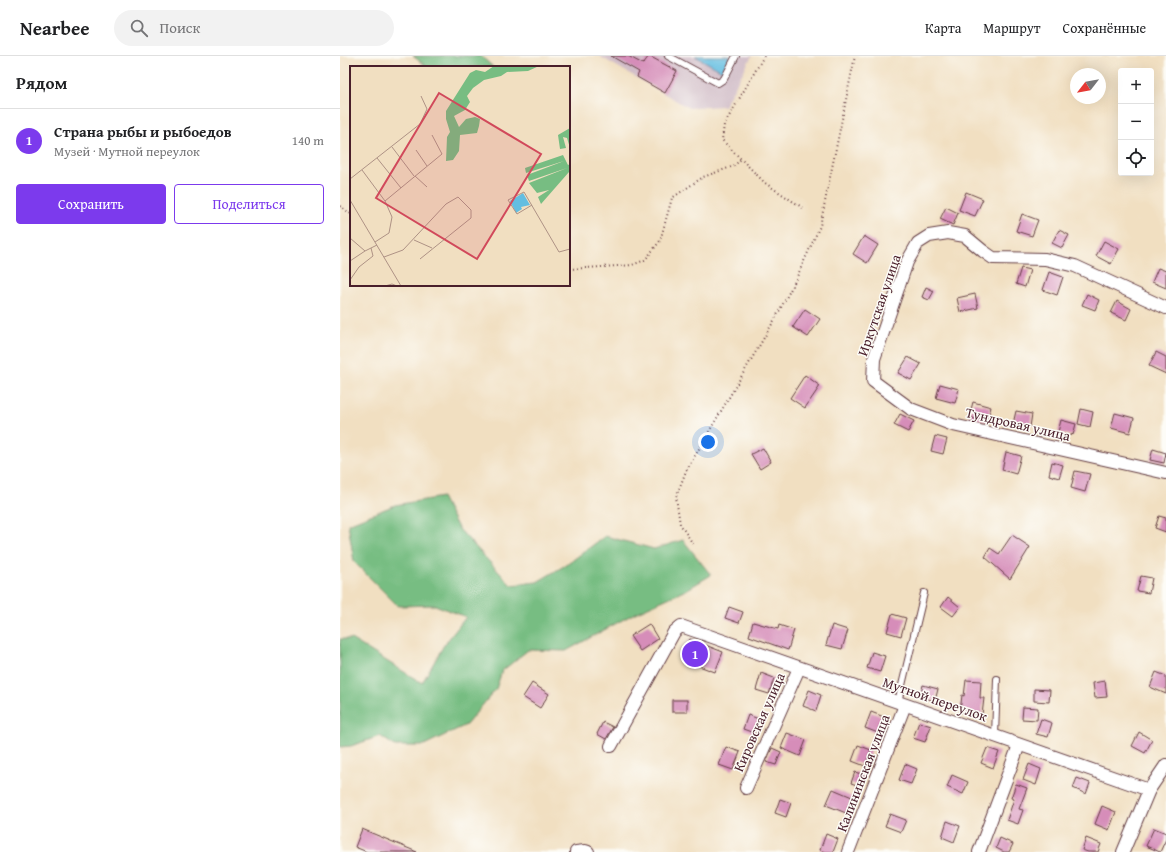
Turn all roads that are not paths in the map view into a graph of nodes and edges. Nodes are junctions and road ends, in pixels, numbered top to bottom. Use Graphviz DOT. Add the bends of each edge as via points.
graph roads {
  1 [pos="668,56"];
  2 [pos="736,56"];
  3 [pos="1166,308"];
  4 [pos="873,381"];
  5 [pos="1166,473"];
  6 [pos="924,593"];
  7 [pos="799,668"];
  8 [pos="997,679"];
  9 [pos="902,704"];
  10 [pos="995,736"];
  11 [pos="1019,745"];
  12 [pos="611,746"];
  13 [pos="1166,764"];
  14 [pos="746,788"];
  15 [pos="1149,790"];
  16 [pos="576,852"];
  17 [pos="588,852"];
  18 [pos="848,852"];
  19 [pos="979,852"];
  20 [pos="1123,852"];
  1 -- 2 [label="lane" via="718,83 724,79"];
  3 -- 4 [label="street, Иркутская улица" via="1075,266 1045,259 993,258 965,236 948,233 929,236 918,243 907,262 874,360"];
  4 -- 5 [label="street, Тундровая улица" via="911,409 953,425"];
  6 -- 9 [label="lane"];
  7 -- 9 [label="street, Мутной переулок"];
  7 -- 12 [label="street, Мутной переулок" via="681,626 674,632"];
  7 -- 14 [label="street, Кировская улица"];
  8 -- 10 [label="lane"];
  9 -- 10 [label="street, Мутной переулок"];
  9 -- 18 [label="street, Калининская улица"];
  10 -- 11 [label="street, Мутной переулок"];
  11 -- 15 [label="street, Мутной переулок"];
  11 -- 19 [label="street"];
  13 -- 15 [label="street"];
  15 -- 20 [label="street"];
  16 -- 17 [label="street"];
}
